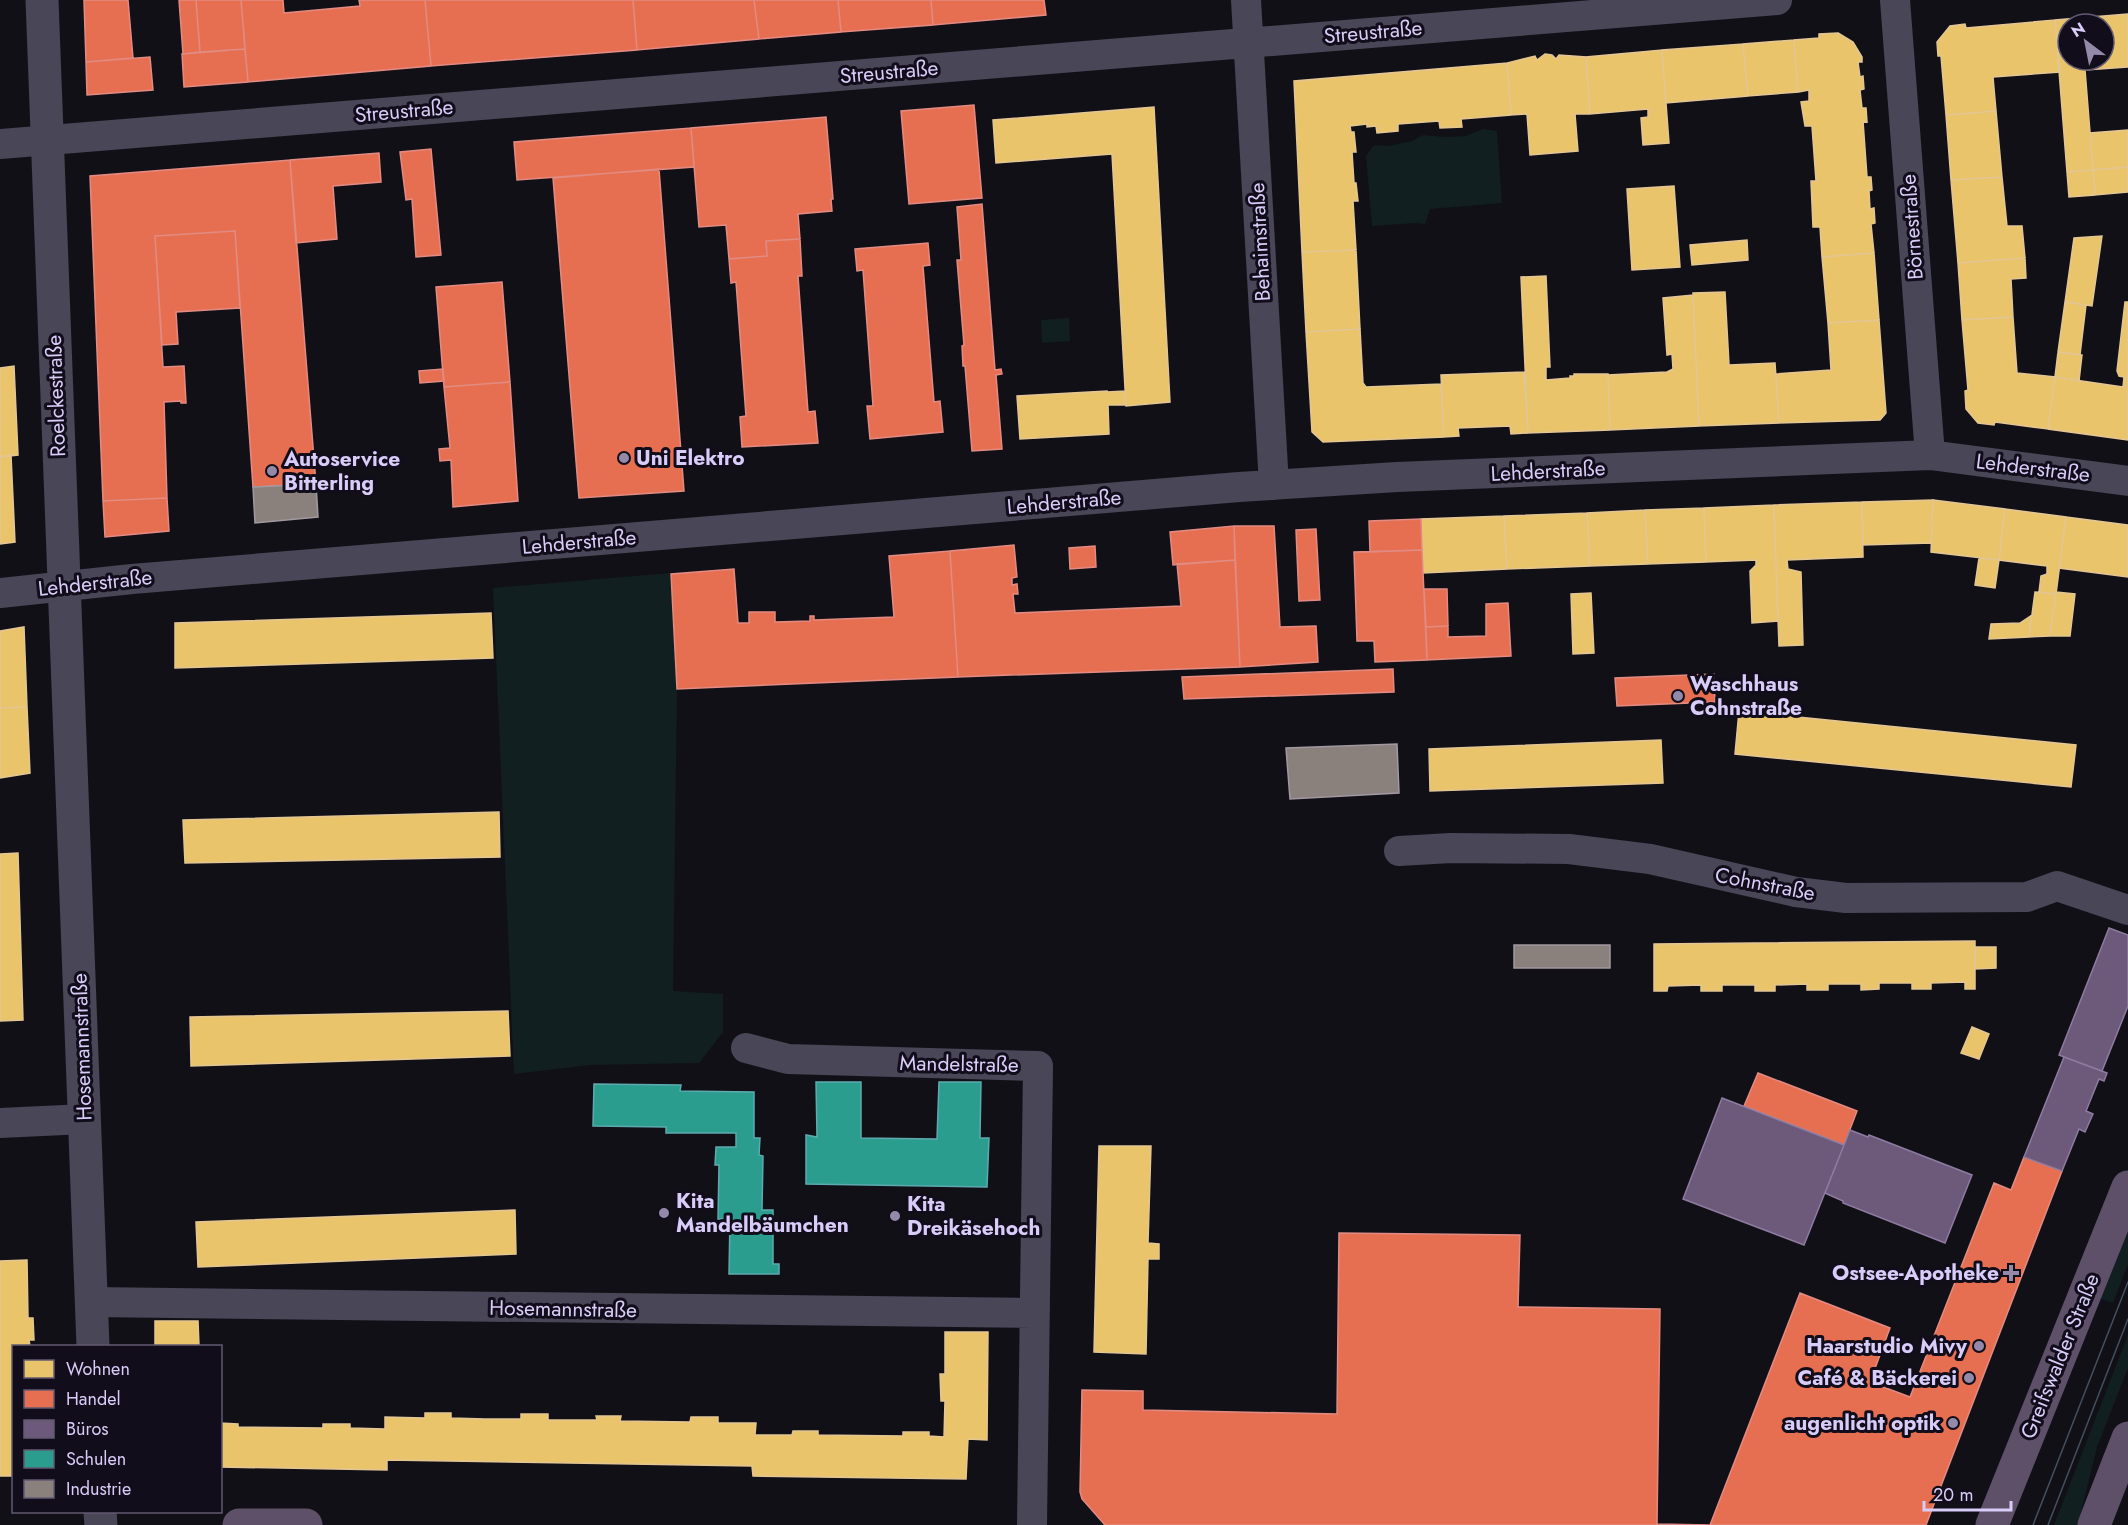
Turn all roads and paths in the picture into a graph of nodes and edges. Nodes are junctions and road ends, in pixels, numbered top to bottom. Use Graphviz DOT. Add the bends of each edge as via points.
graph roads {
  1 [pos="42,0"];
  2 [pos="1246,0"];
  3 [pos="1778,0"];
  4 [pos="1894,0"];
  5 [pos="1248,43"];
  6 [pos="48,139"];
  7 [pos="0,144"];
  8 [pos="1930,455"];
  9 [pos="2128,481"];
  10 [pos="1274,485"];
  11 [pos="64,585"];
  12 [pos="0,593"];
  13 [pos="73,793"];
  14 [pos="1399,851"];
  15 [pos="2128,910"];
  16 [pos="746,1048"];
  17 [pos="85,1119"];
  18 [pos="0,1123"];
  19 [pos="2128,1187"];
  20 [pos="91,1302"];
  21 [pos="1034,1313"];
  22 [pos="93,1345"];
  23 [pos="2128,1438"];
  24 [pos="239,1525"];
  25 [pos="306,1525"];
  26 [pos="1032,1525"];
  27 [pos="1992,1525"];
  28 [pos="2094,1525"];
  1 -- 6 [label="street, Roelckestraße"];
  2 -- 5 [label="street, Behaimstraße"];
  3 -- 5 [label="street, Streustraße"];
  4 -- 8 [label="street, Börnestraße"];
  5 -- 6 [label="street, Streustraße"];
  5 -- 10 [label="street, Behaimstraße"];
  6 -- 7 [label="street, Streustraße"];
  6 -- 11 [label="street, Roelckestraße"];
  8 -- 9 [label="street, Lehderstraße"];
  8 -- 10 [label="street, Lehderstraße"];
  10 -- 11 [label="street, Lehderstraße"];
  11 -- 12 [label="street, Lehderstraße"];
  11 -- 13 [label="street, Roelckestraße"];
  13 -- 17 [label="street, Hosemannstraße"];
  14 -- 15 [label="street, Cohnstraße" via="1569,849 1650,859 1796,892 1846,898 2026,897 2057,886"];
  16 -- 21 [label="street, Mandelstraße" via="788,1059 1038,1066"];
  17 -- 18 [label="street"];
  17 -- 20 [label="street, Hosemannstraße"];
  19 -- 27 [label="main road, Greifswalder Straße"];
  20 -- 21 [label="street, Hosemannstraße"];
  20 -- 22 [label="street, Hosemannstraße"];
  21 -- 26 [label="street, Mandelstraße"];
  23 -- 28 [label="main road"];
  24 -- 25 [label="main road"];
}
